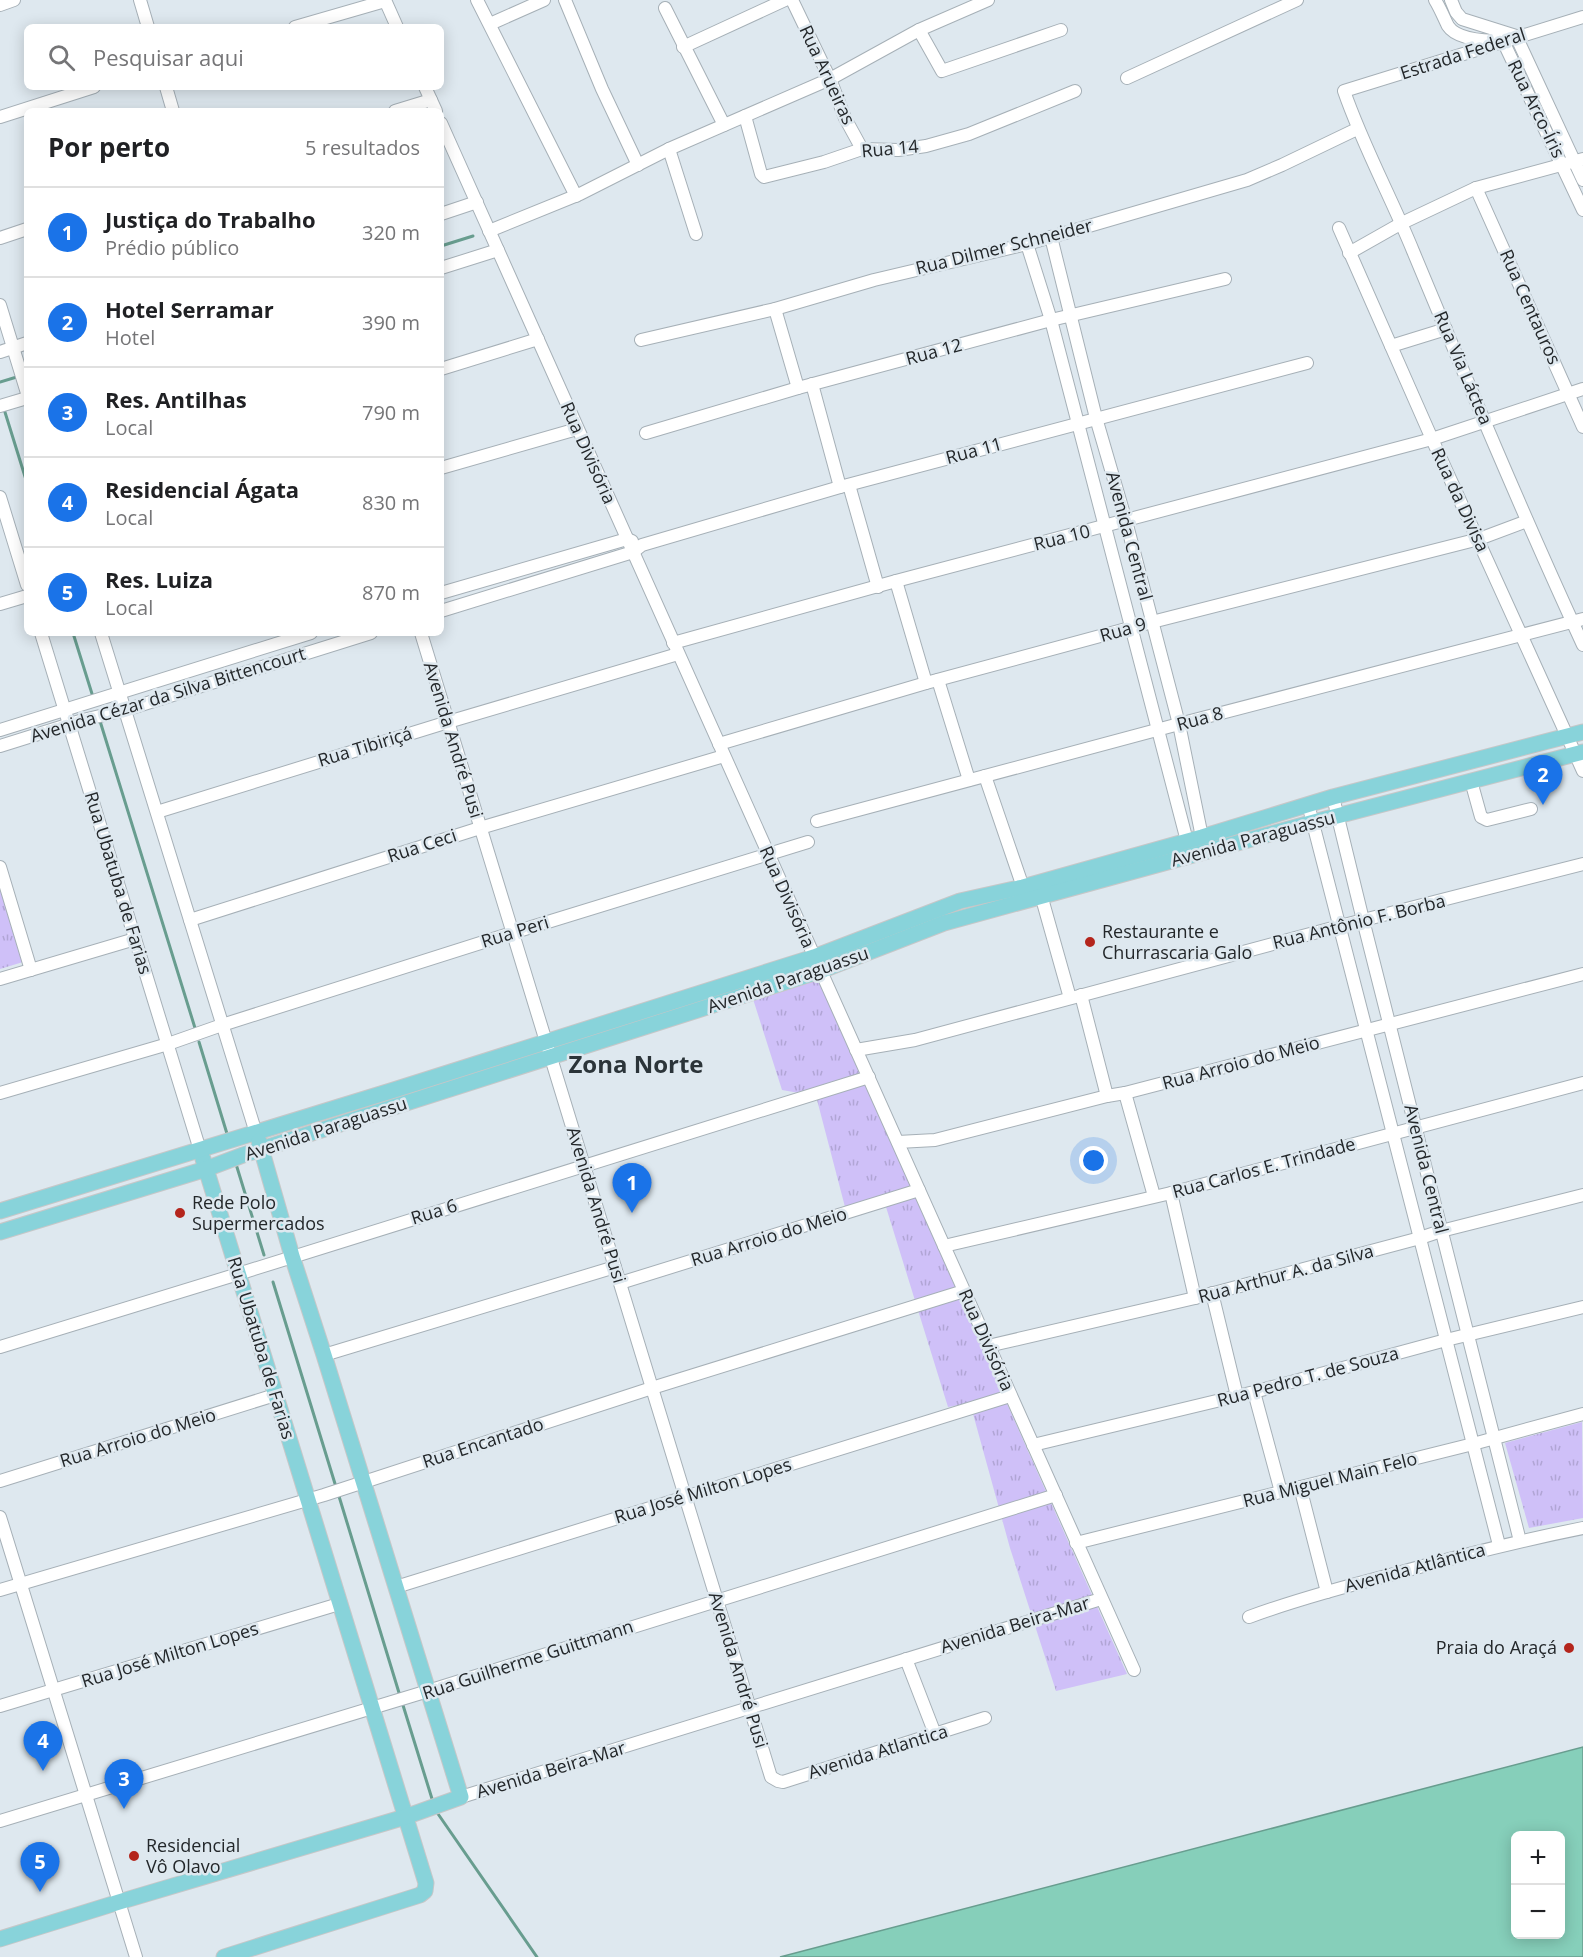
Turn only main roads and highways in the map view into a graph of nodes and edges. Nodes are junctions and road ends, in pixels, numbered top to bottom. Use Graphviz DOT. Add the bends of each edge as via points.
graph roads {
  1 [pos="1576,735"];
  2 [pos="1579,753"];
  3 [pos="1032,891"];
  4 [pos="256,1132"];
  5 [pos="207,1148"];
  6 [pos="262,1150"];
  7 [pos="213,1166"];
  8 [pos="0,1211"];
  9 [pos="0,1232"];
  10 [pos="410,1815"];
  11 [pos="0,1940"];
  12 [pos="224,1957"];
  1 -- 3 [label="main road, Avenida Paraguassu" via="1308,804"];
  2 -- 3 [label="main road, Avenida Paraguassu"];
  3 -- 4 [label="main road, Avenida Paraguassu" via="960,901 814,957"];
  3 -- 6 [label="main road, Avenida Paraguassu" via="820,971"];
  4 -- 5 [label="main road, Avenida Paraguassu"];
  4 -- 6 [label="main road"];
  5 -- 7 [label="main road, Rua Ubatuba de Farias"];
  5 -- 8 [label="main road, Avenida Paraguassu"];
  6 -- 7 [label="main road, Avenida Paraguassu"];
  6 -- 10 [label="main road, Avenida Beira-Mar" via="458,1798"];
  7 -- 9 [label="main road, Avenida Paraguassu"];
  7 -- 10 [label="main road, Rua Ubatuba de Farias" via="238,1274 339,1604"];
  10 -- 11 [label="main road, Avenida Beira-Mar"];
  10 -- 12 [label="main road, Rua Ubatuba de Farias" via="426,1883 420,1895"];
}
